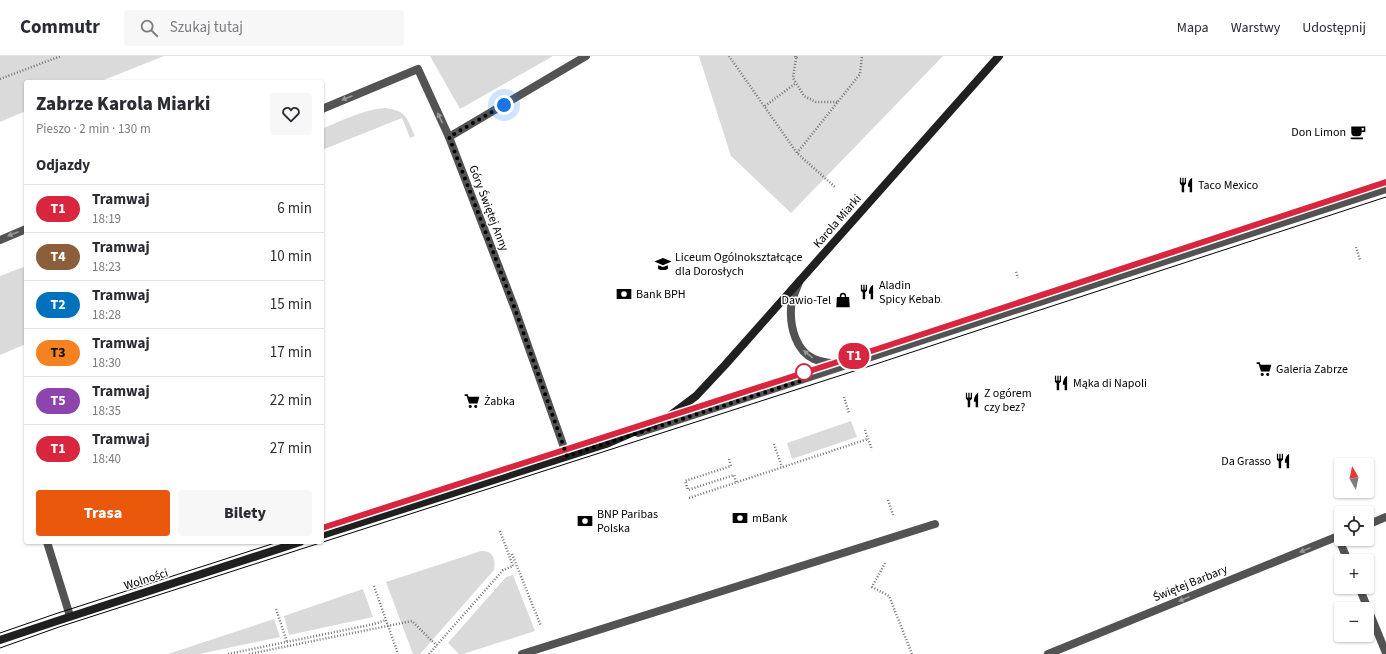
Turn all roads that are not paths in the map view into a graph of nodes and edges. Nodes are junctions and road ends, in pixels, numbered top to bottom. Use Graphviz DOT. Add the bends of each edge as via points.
graph roads {
  1 [pos="586,56"];
  2 [pos="999,56"];
  3 [pos="324,108"];
  4 [pos="449,137"];
  5 [pos="1386,189"];
  6 [pos="24,230"];
  7 [pos="0,240"];
  8 [pos="800,281"];
  9 [pos="858,362"];
  10 [pos="606,444"];
  11 [pos="567,456"];
  12 [pos="1386,517"];
  13 [pos="1374,522"];
  14 [pos="935,524"];
  15 [pos="324,534"];
  16 [pos="1334,538"];
  17 [pos="48,544"];
  18 [pos="294,544"];
  19 [pos="1362,594"];
  20 [pos="70,616"];
  21 [pos="0,640"];
  22 [pos="1386,653"];
  23 [pos="522,654"];
  24 [pos="1048,654"];
  1 -- 4 [label="street"];
  2 -- 8 [label="main road, Karola Miarki"];
  4 -- 3 [label="street, Góry Świętej Anny, one-way" via="418,69"];
  4 -- 11 [label="street, Góry Świętej Anny" via="515,309"];
  5 -- 9 [label="street"];
  6 -- 7 [label="street, one-way"];
  9 -- 8 [label="street, one-way" via="831,364 813,359 802,350 792,324 791,308"];
  8 -- 10 [label="main road, Karola Miarki" via="696,396 668,417"];
  9 -- 10 [label="street"];
  10 -- 11 [label="main road"];
  11 -- 15 [label="main road"];
  12 -- 13 [label="street"];
  14 -- 23 [label="street"];
  16 -- 24 [label="street, Świętej Barbary, one-way"];
  17 -- 20 [label="street"];
  18 -- 20 [label="main road, Wolności"];
  19 -- 22 [label="street"];
  20 -- 21 [label="main road, Wolności"];
}
